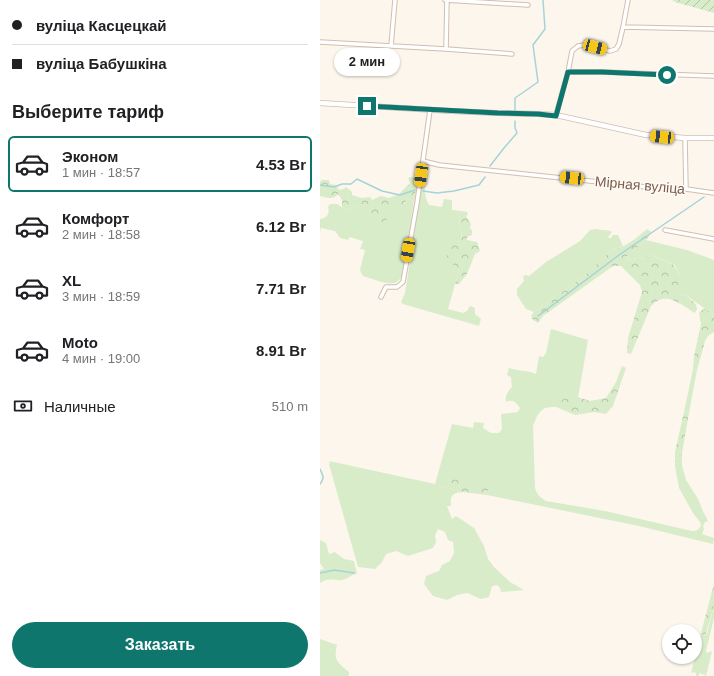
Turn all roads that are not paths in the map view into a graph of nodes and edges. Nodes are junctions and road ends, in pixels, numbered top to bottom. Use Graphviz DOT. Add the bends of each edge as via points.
graph roads {
  1 [pos="395,0"];
  2 [pos="446,0"];
  3 [pos="628,0"];
  4 [pos="528,5"];
  5 [pos="623,26"];
  6 [pos="714,29"];
  7 [pos="320,42"];
  8 [pos="391,46"];
  9 [pos="446,49"];
  10 [pos="512,54"];
  11 [pos="568,72"];
  12 [pos="714,76"];
  13 [pos="320,103"];
  14 [pos="430,110"];
  15 [pos="556,116"];
  16 [pos="685,138"];
  17 [pos="714,138"];
  18 [pos="423,161"];
  19 [pos="686,189"];
  20 [pos="714,192"];
  21 [pos="665,230"];
  22 [pos="714,239"];
  23 [pos="381,298"];
  1 -- 8 [label="street"];
  2 -- 4 [label="street"];
  2 -- 9 [label="street"];
  3 -- 5 [label="street"];
  5 -- 6 [label="street"];
  5 -- 11 [label="street" via="616,49 610,51 585,45 578,46 572,51"];
  7 -- 8 [label="street"];
  8 -- 9 [label="street"];
  9 -- 10 [label="street"];
  11 -- 12 [label="street"];
  11 -- 15 [label="street"];
  13 -- 14 [label="street"];
  14 -- 15 [label="street"];
  14 -- 18 [label="street"];
  15 -- 16 [label="street" via="646,135"];
  16 -- 17 [label="street"];
  16 -- 19 [label="street"];
  18 -- 19 [label="street, Мірная вуліца" via="439,165"];
  18 -- 23 [label="street" via="403,282 397,287 386,287"];
  19 -- 20 [label="street, Мірная вуліца"];
  21 -- 22 [label="street"];
}
